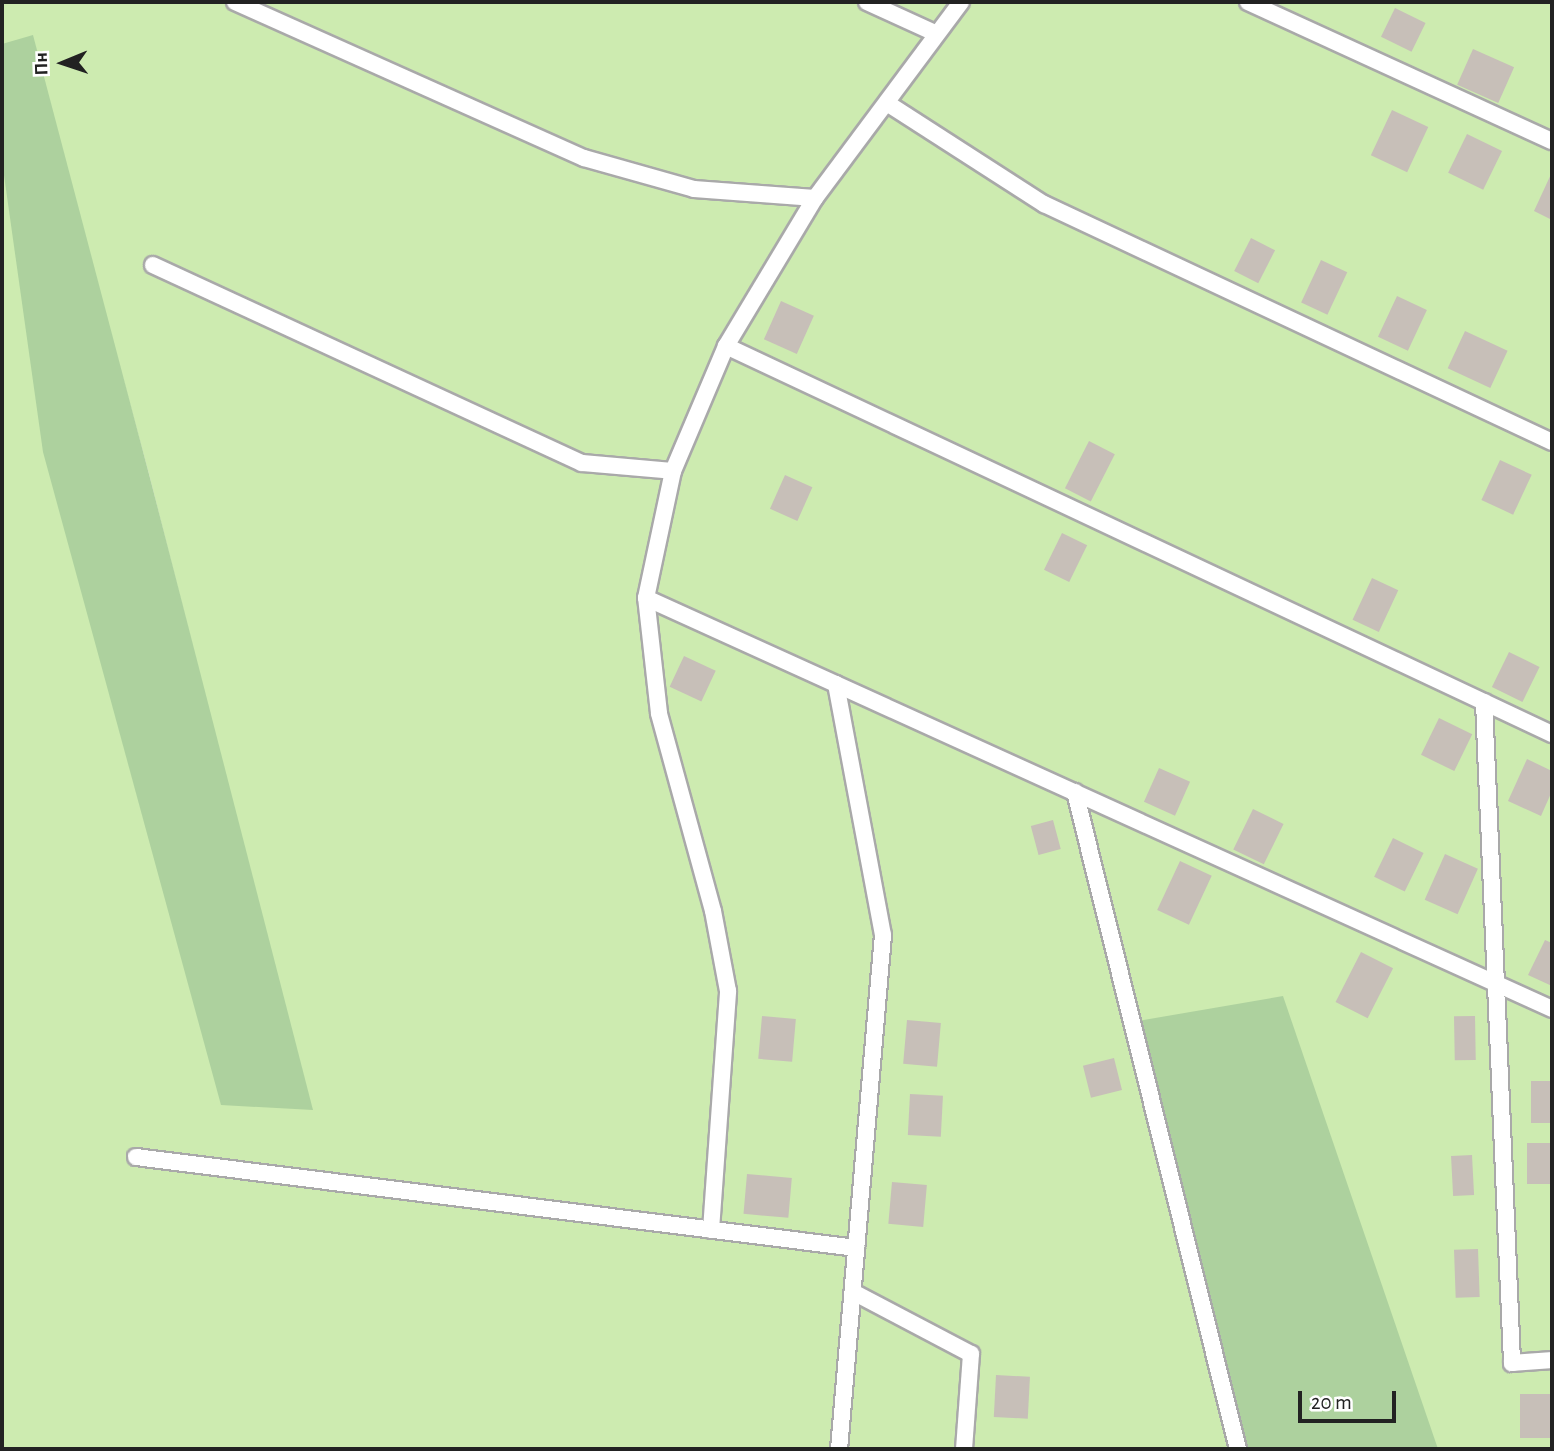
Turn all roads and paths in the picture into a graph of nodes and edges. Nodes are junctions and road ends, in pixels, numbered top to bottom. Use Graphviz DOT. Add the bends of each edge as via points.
graph roads {
  1 [pos="235,2"];
  2 [pos="867,2"];
  3 [pos="961,2"];
  4 [pos="1248,2"];
  5 [pos="935,33"];
  6 [pos="887,103"];
  7 [pos="1552,141"];
  8 [pos="815,198"];
  9 [pos="153,265"];
  10 [pos="726,346"];
  11 [pos="1552,442"];
  12 [pos="673,471"];
  13 [pos="646,598"];
  14 [pos="836,684"];
  15 [pos="1484,702"];
  16 [pos="1552,734"];
  17 [pos="1075,792"];
  18 [pos="1498,984"];
  19 [pos="1552,1009"];
  20 [pos="136,1157"];
  21 [pos="711,1230"];
  22 [pos="856,1248"];
  23 [pos="853,1292"];
  24 [pos="1552,1360"];
  25 [pos="839,1449"];
  26 [pos="964,1449"];
  27 [pos="1238,1449"];
  1 -- 8 [label="lane" via="584,158 694,189"];
  2 -- 5 [label="lane"];
  3 -- 5 [label="lane"];
  4 -- 7 [label="lane"];
  5 -- 6 [label="lane"];
  6 -- 8 [label="lane"];
  6 -- 11 [label="lane" via="1044,204"];
  8 -- 10 [label="lane"];
  9 -- 12 [label="lane" via="582,463"];
  10 -- 12 [label="lane"];
  10 -- 15 [label="lane"];
  12 -- 13 [label="lane"];
  13 -- 14 [label="lane"];
  13 -- 21 [label="lane" via="659,713 713,911 728,991"];
  14 -- 17 [label="lane"];
  14 -- 22 [label="lane" via="883,935"];
  15 -- 16 [label="lane"];
  15 -- 18 [label="lane"];
  17 -- 18 [label="lane"];
  17 -- 27 [label="lane"];
  18 -- 19 [label="lane"];
  18 -- 24 [label="lane" via="1512,1363"];
  20 -- 21 [label="lane"];
  21 -- 22 [label="lane"];
  22 -- 23 [label="lane"];
  23 -- 25 [label="lane"];
  23 -- 26 [label="lane" via="971,1354"];
}
